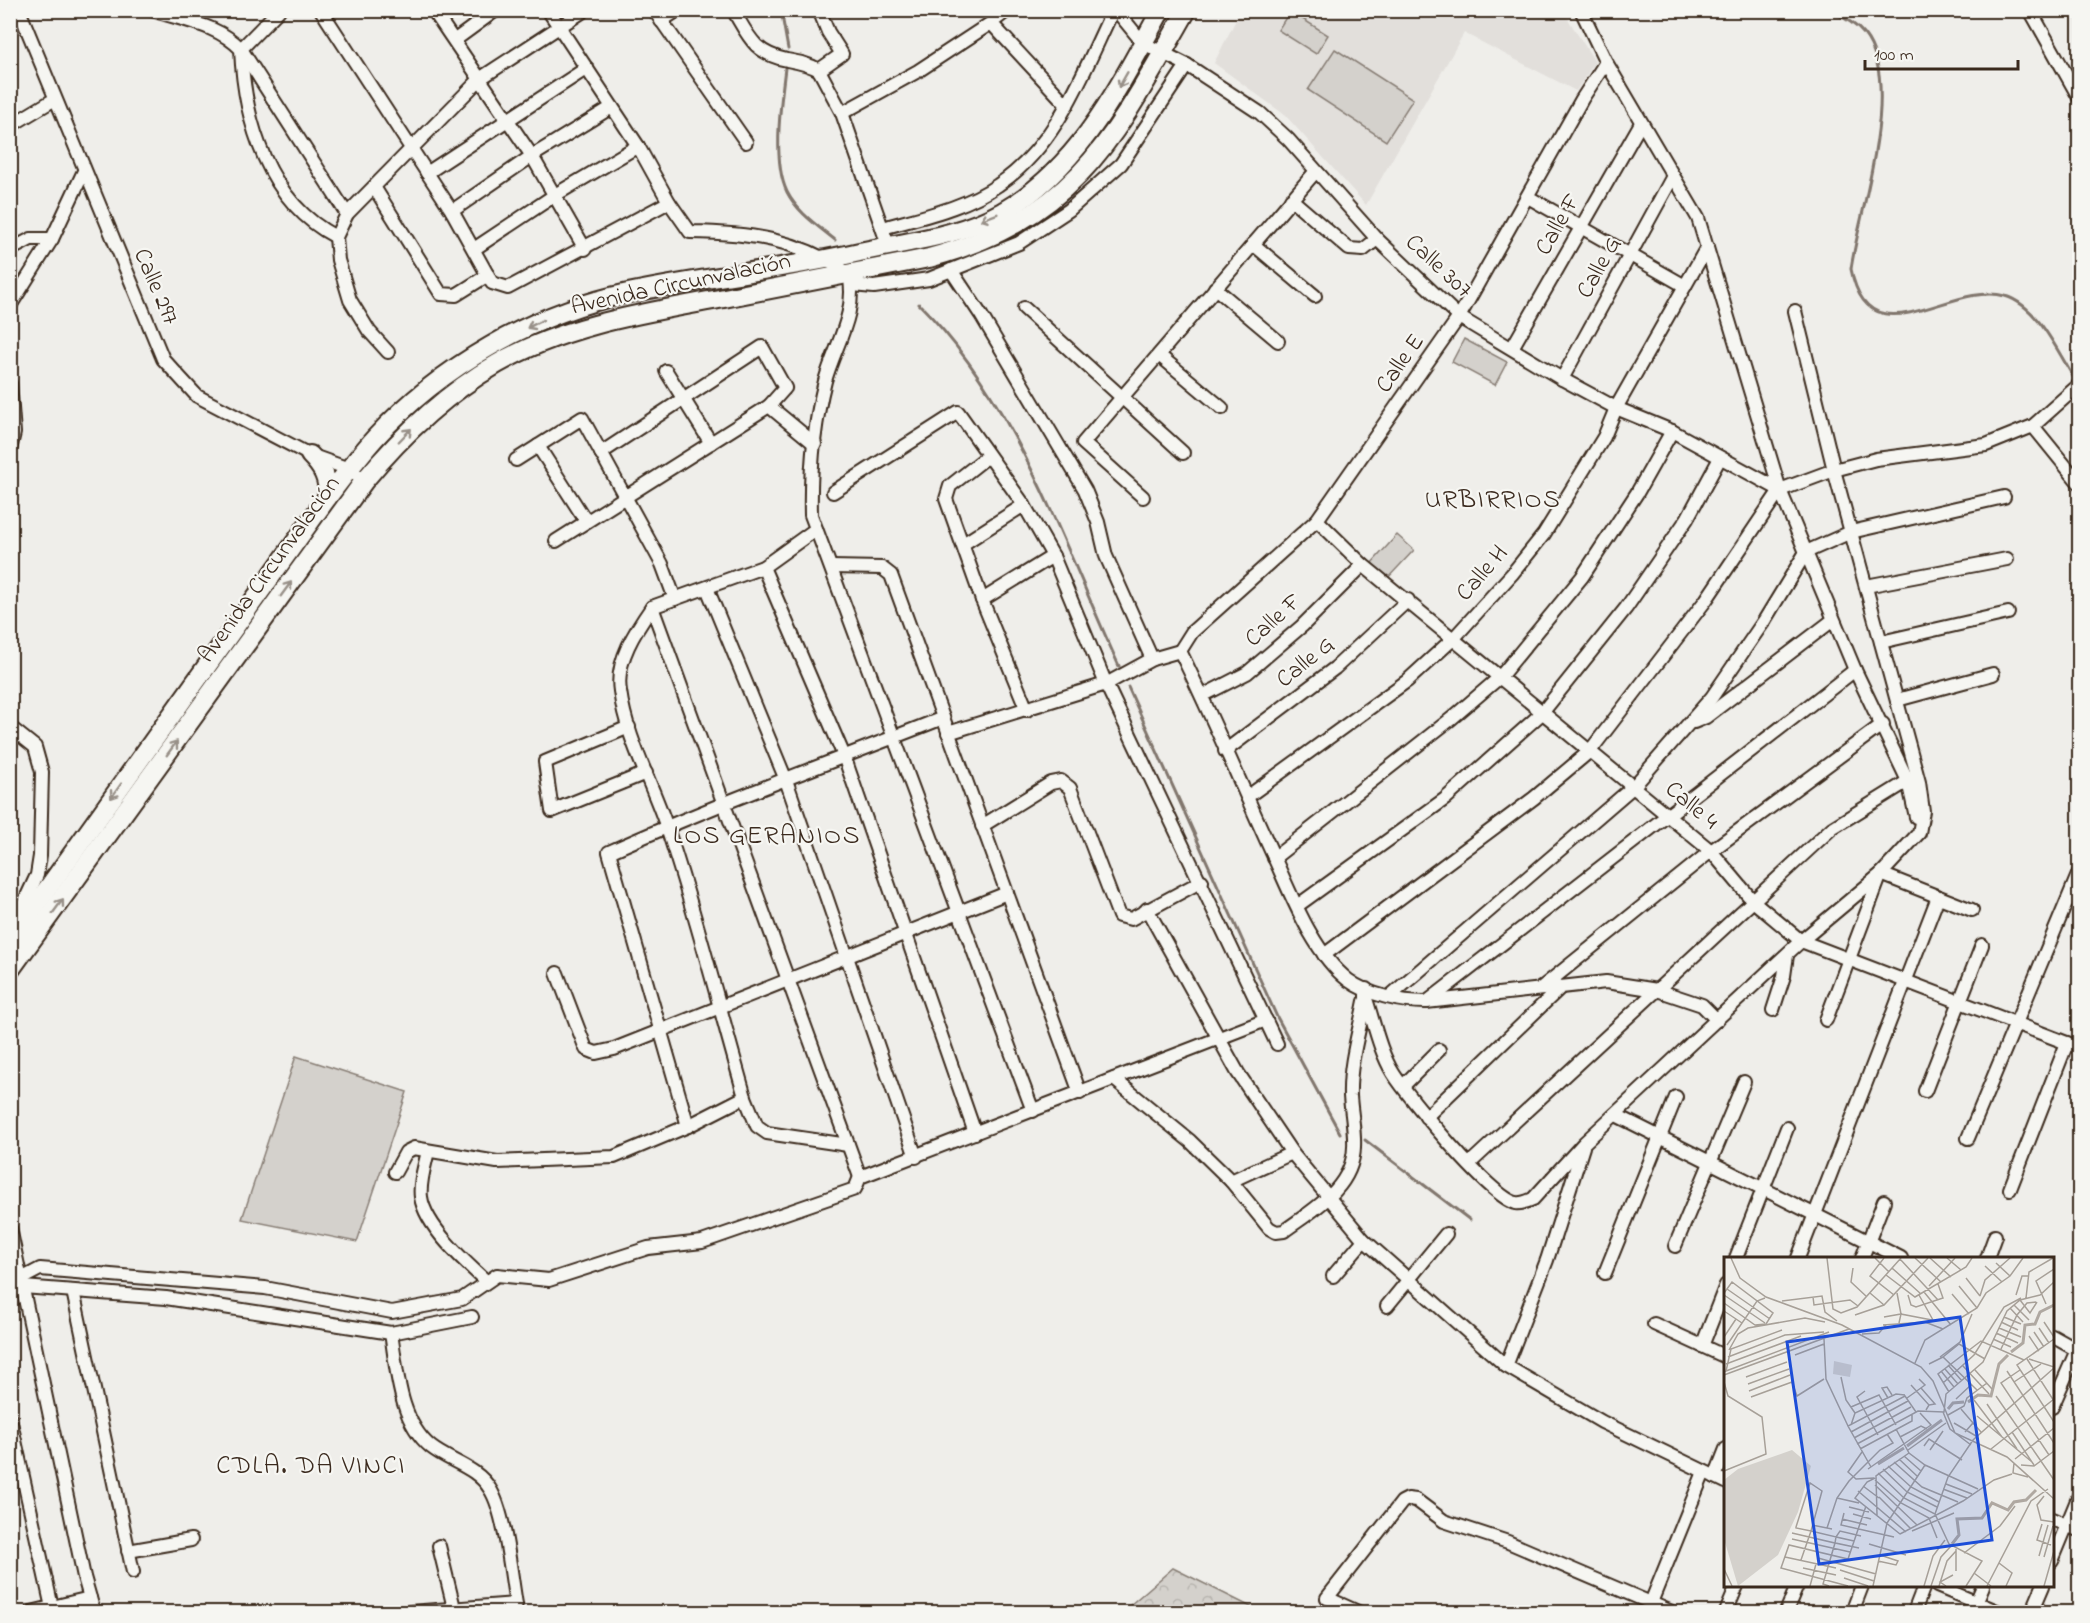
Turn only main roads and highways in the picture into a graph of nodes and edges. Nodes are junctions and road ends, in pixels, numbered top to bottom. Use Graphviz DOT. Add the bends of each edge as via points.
graph roads {
  1 [pos="1161,10"];
  2 [pos="1187,10"];
  3 [pos="310,455"];
  4 [pos="327,498"];
  5 [pos="10,941"];
  6 [pos="10,970"];
  1 -- 4 [label="highway, Avenida Circunvalación, one-way" via="1102,117 1044,182 1001,212 944,234 885,237 827,259 626,293 549,317 494,344 434,384 374,439"];
  6 -- 2 [label="highway, Avenida Circunvalación, one-way" via="364,481 442,401 497,364 552,338 626,316 851,280 966,248 1006,231 1055,198 1095,159 1120,125"];
  3 -- 4 [label="highway" via="325,474"];
  4 -- 5 [label="highway, Avenida Circunvalación, one-way"];
}
